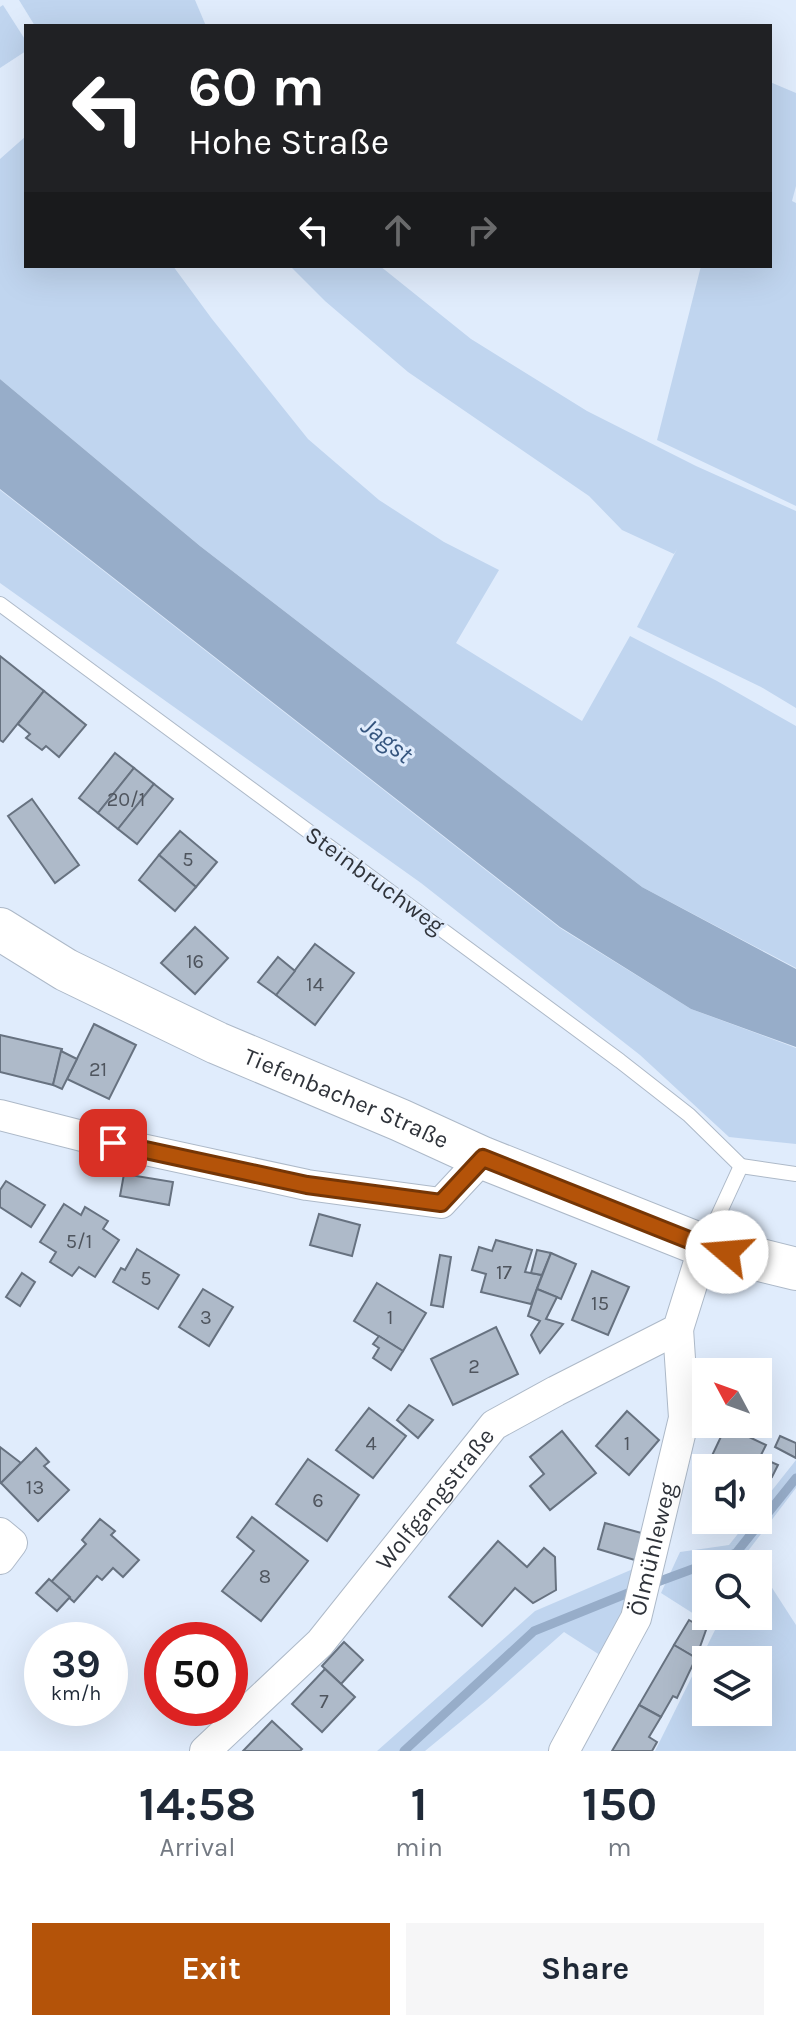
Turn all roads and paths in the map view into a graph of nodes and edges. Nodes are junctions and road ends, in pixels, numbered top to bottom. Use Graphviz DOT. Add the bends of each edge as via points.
graph roads {
  1 [pos="0,604"];
  2 [pos="0,929"];
  3 [pos="0,1115"];
  4 [pos="483,1158"];
  5 [pos="741,1166"];
  6 [pos="796,1174"];
  7 [pos="704,1246"];
  8 [pos="796,1269"];
  9 [pos="678,1329"];
  10 [pos="0,1533"];
  11 [pos="0,1559"];
  12 [pos="205,1751"];
  13 [pos="564,1751"];
  1 -- 5 [label="lane, Steinbruchweg" via="620,1061 689,1115"];
  2 -- 4 [label="main road, Tiefenbacher Straße" via="66,970 217,1043"];
  3 -- 4 [label="street" via="307,1185 441,1203"];
  4 -- 7 [label="main road, Tiefenbacher Straße"];
  5 -- 6 [label="lane"];
  5 -- 7 [label="lane"];
  7 -- 8 [label="main road, Tiefenbacher Straße"];
  7 -- 9 [label="street"];
  9 -- 12 [label="street, Wolfgangstraße" via="494,1425 320,1643"];
  9 -- 13 [label="street, Ölmühleweg" via="684,1418 636,1618"];
  10 -- 11 [label="street" via="12,1543"];
}
